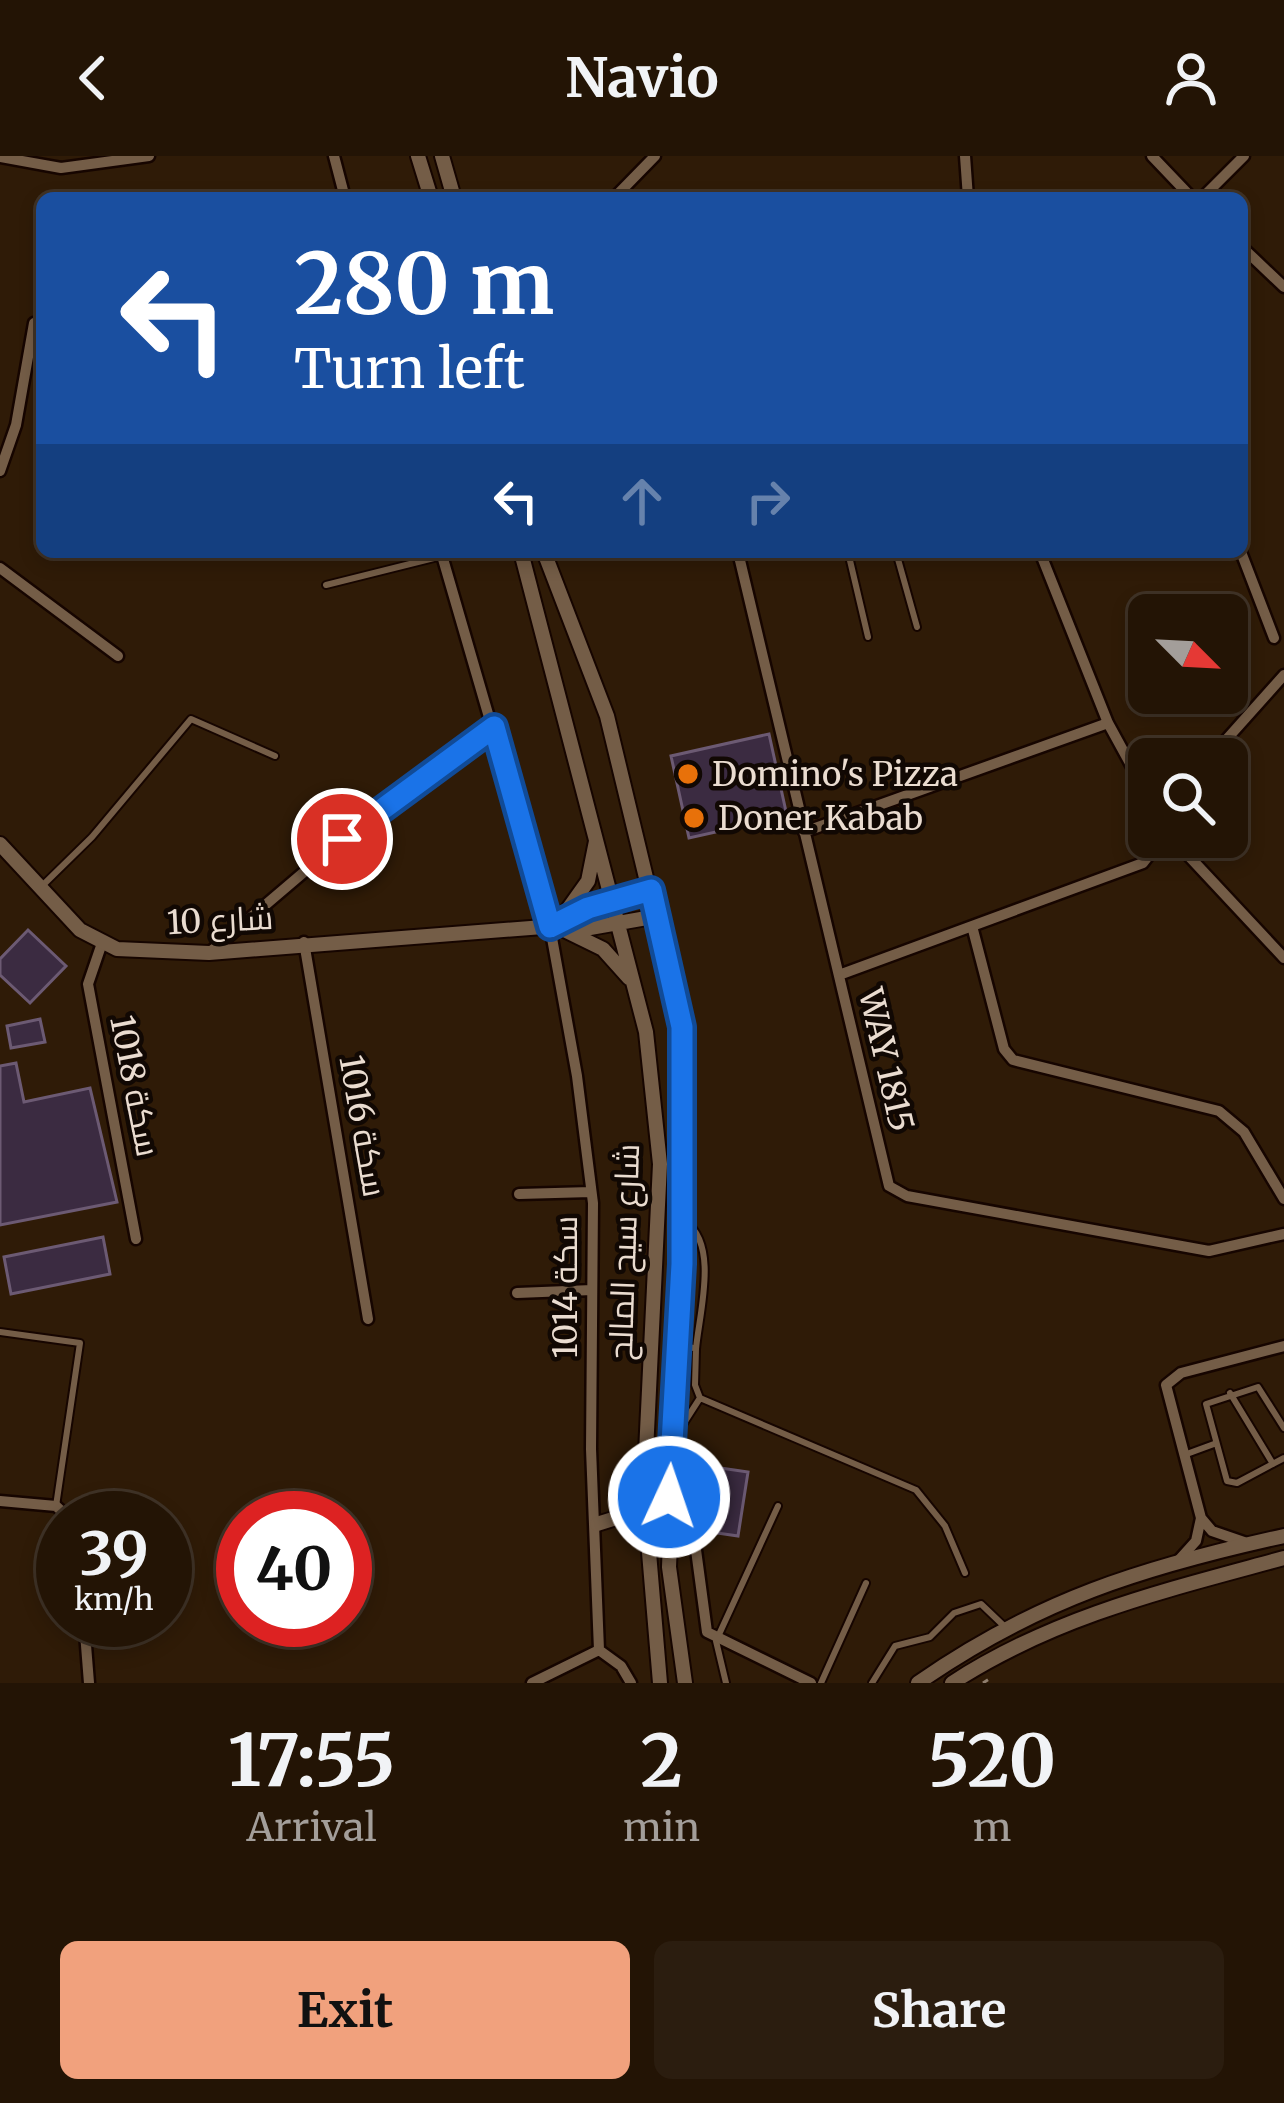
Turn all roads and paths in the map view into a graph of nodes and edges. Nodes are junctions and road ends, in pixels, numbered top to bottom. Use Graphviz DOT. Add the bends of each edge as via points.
graph roads {
  1 [pos="149,156"];
  2 [pos="334,156"];
  3 [pos="418,156"];
  4 [pos="442,156"];
  5 [pos="655,156"];
  6 [pos="965,156"];
  7 [pos="1152,156"];
  8 [pos="1244,156"];
  9 [pos="0,157"];
  10 [pos="343,192"];
  11 [pos="428,192"];
  12 [pos="452,192"];
  13 [pos="620,192"];
  14 [pos="968,192"];
  15 [pos="1186,192"];
  16 [pos="1208,192"];
  17 [pos="1248,253"];
  18 [pos="1284,287"];
  19 [pos="34,323"];
  20 [pos="0,471"];
  21 [pos="426,558"];
  22 [pos="442,558"];
  23 [pos="523,558"];
  24 [pos="546,558"];
  25 [pos="739,558"];
  26 [pos="849,558"];
  27 [pos="898,558"];
  28 [pos="1042,558"];
  29 [pos="1243,558"];
  30 [pos="0,568"];
  31 [pos="326,585"];
  32 [pos="917,627"];
  33 [pos="868,637"];
  34 [pos="1274,638"];
  35 [pos="118,656"];
  36 [pos="1284,675"];
  37 [pos="1108,723"];
  38 [pos="494,727"];
  39 [pos="1228,738"];
  40 [pos="275,756"];
  41 [pos="1128,759"];
  42 [pos="597,831"];
  43 [pos="804,832"];
  44 [pos="0,844"];
  45 [pos="1147,858"];
  46 [pos="1187,858"];
  47 [pos="40,888"];
  48 [pos="651,890"];
  49 [pos="615,899"];
  50 [pos="658,916"];
  51 [pos="621,924"];
  52 [pos="559,925"];
  53 [pos="972,926"];
  54 [pos="304,942"];
  55 [pos="102,944"];
  56 [pos="209,953"];
  57 [pos="1284,958"];
  58 [pos="839,975"];
  59 [pos="634,988"];
  60 [pos="591,1192"];
  61 [pos="519,1193"];
  62 [pos="1284,1198"];
  63 [pos="683,1220"];
  64 [pos="1284,1234"];
  65 [pos="136,1239"];
  66 [pos="592,1290"];
  67 [pos="517,1293"];
  68 [pos="368,1319"];
  69 [pos="0,1332"];
  70 [pos="679,1343"];
  71 [pos="1283,1347"];
  72 [pos="696,1349"];
  73 [pos="1230,1393"];
  74 [pos="700,1398"];
  75 [pos="1284,1428"];
  76 [pos="673,1436"];
  77 [pos="1214,1444"];
  78 [pos="1184,1455"];
  79 [pos="1284,1458"];
  80 [pos="1273,1464"];
  81 [pos="58,1491"];
  82 [pos="0,1501"];
  83 [pos="36,1504"];
  84 [pos="778,1506"];
  85 [pos="645,1508"];
  86 [pos="1202,1518"];
  87 [pos="596,1524"];
  88 [pos="1284,1535"];
  89 [pos="1255,1542"];
  90 [pos="696,1550"];
  91 [pos="1284,1558"];
  92 [pos="1177,1562"];
  93 [pos="964,1573"];
  94 [pos="866,1583"];
  95 [pos="1004,1626"];
  96 [pos="716,1641"];
  97 [pos="86,1647"];
  98 [pos="599,1650"];
  99 [pos="1001,1672"];
  100 [pos="89,1683"];
  101 [pos="532,1683"];
  102 [pos="631,1683"];
  103 [pos="656,1683"];
  104 [pos="685,1683"];
  105 [pos="726,1683"];
  106 [pos="812,1683"];
  107 [pos="821,1683"];
  108 [pos="872,1683"];
  109 [pos="918,1683"];
  110 [pos="952,1683"];
  111 [pos="983,1683"];
  1 -- 9 [label="street" via="61,168"];
  2 -- 10 [label="street"];
  3 -- 11 [label="street"];
  4 -- 12 [label="street"];
  5 -- 13 [label="street"];
  6 -- 14 [label="street"];
  7 -- 15 [label="street"];
  8 -- 16 [label="street"];
  17 -- 18 [label="street"];
  19 -- 20 [label="street"];
  21 -- 31 [label="lane"];
  22 -- 38 [label="street, سكة 1014"];
  23 -- 42 [label="street, شارع سيح المالح"];
  24 -- 48 [label="street, شارع سيح المالح" via="608,716"];
  25 -- 43 [label="street, WAY 1815"];
  26 -- 33 [label="lane"];
  27 -- 32 [label="lane"];
  28 -- 37 [label="street"];
  29 -- 34 [label="street"];
  30 -- 35 [label="street"];
  36 -- 39 [label="street"];
  37 -- 41 [label="street"];
  37 -- 43 [label="street"];
  38 -- 52 [label="street, سكة 1014"];
  38 -- 56 [label="street" via="391,798"];
  40 -- 47 [label="lane" via="191,719"];
  42 -- 49 [label="street, شارع سيح المالح"];
  42 -- 52 [label="street" via="588,881"];
  43 -- 58 [label="street, WAY 1815"];
  44 -- 47 [label="street"];
  45 -- 53 [label="street"];
  46 -- 57 [label="street"];
  47 -- 55 [label="street"];
  48 -- 49 [label="street"];
  48 -- 50 [label="street, شارع سيح المالح"];
  49 -- 51 [label="street, شارع سيح المالح"];
  49 -- 52 [label="street"];
  50 -- 51 [label="street"];
  50 -- 63 [label="street, شارع سيح المالح" via="682,1027"];
  51 -- 52 [label="street"];
  51 -- 59 [label="street, شارع سيح المالح"];
  52 -- 54 [label="street, شارع 10"];
  52 -- 59 [label="street" via="602,949"];
  52 -- 60 [label="street, سكة 1014"];
  53 -- 58 [label="street"];
  53 -- 62 [label="street" via="1013,1060 1219,1111 1258,1150"];
  54 -- 56 [label="street, شارع 10"];
  54 -- 68 [label="street, سكة 1016"];
  55 -- 56 [label="street, شارع 10"];
  55 -- 65 [label="street, سكة 1018" via="88,984"];
  58 -- 64 [label="street, WAY 1815" via="889,1186 907,1196 1209,1251"];
  59 -- 85 [label="street, شارع سيح المالح" via="660,1164"];
  60 -- 61 [label="street"];
  60 -- 66 [label="street, سكة 1014"];
  63 -- 70 [label="street, شارع سيح المالح"];
  63 -- 72 [label="lane" via="704,1254"];
  66 -- 67 [label="street"];
  66 -- 87 [label="street, سكة 1014"];
  69 -- 81 [label="lane" via="80,1343"];
  70 -- 72 [label="lane"];
  70 -- 76 [label="street, شارع سيح المالح"];
  71 -- 78 [label="street" via="1170,1378"];
  72 -- 74 [label="lane"];
  73 -- 75 [label="lane" via="1253,1386 1266,1392"];
  73 -- 77 [label="lane" via="1206,1404"];
  73 -- 80 [label="lane"];
  74 -- 76 [label="lane"];
  74 -- 93 [label="lane" via="916,1490 945,1526"];
  76 -- 104 [label="street, شارع سيح المالح" via="669,1568"];
  77 -- 78 [label="lane"];
  77 -- 80 [label="lane" via="1232,1484"];
  78 -- 86 [label="street"];
  79 -- 80 [label="lane"];
  82 -- 83 [label="street"];
  84 -- 96 [label="lane"];
  85 -- 87 [label="street"];
  85 -- 103 [label="street, شارع سيح المالح"];
  86 -- 89 [label="street" via="1222,1537"];
  86 -- 92 [label="street" via="1196,1541"];
  87 -- 98 [label="street, سكة 1014"];
  88 -- 89 [label="street"];
  89 -- 92 [label="street"];
  90 -- 96 [label="street" via="701,1614"];
  91 -- 110 [label="street" via="1093,1610"];
  92 -- 95 [label="street"];
  94 -- 107 [label="lane"];
  95 -- 108 [label="lane" via="981,1604 954,1613 929,1637 895,1646"];
  95 -- 109 [label="street"];
  96 -- 105 [label="lane"];
  96 -- 106 [label="street"];
  97 -- 100 [label="street"];
  98 -- 101 [label="street"];
  98 -- 102 [label="street"];
  99 -- 111 [label="path"];
}
